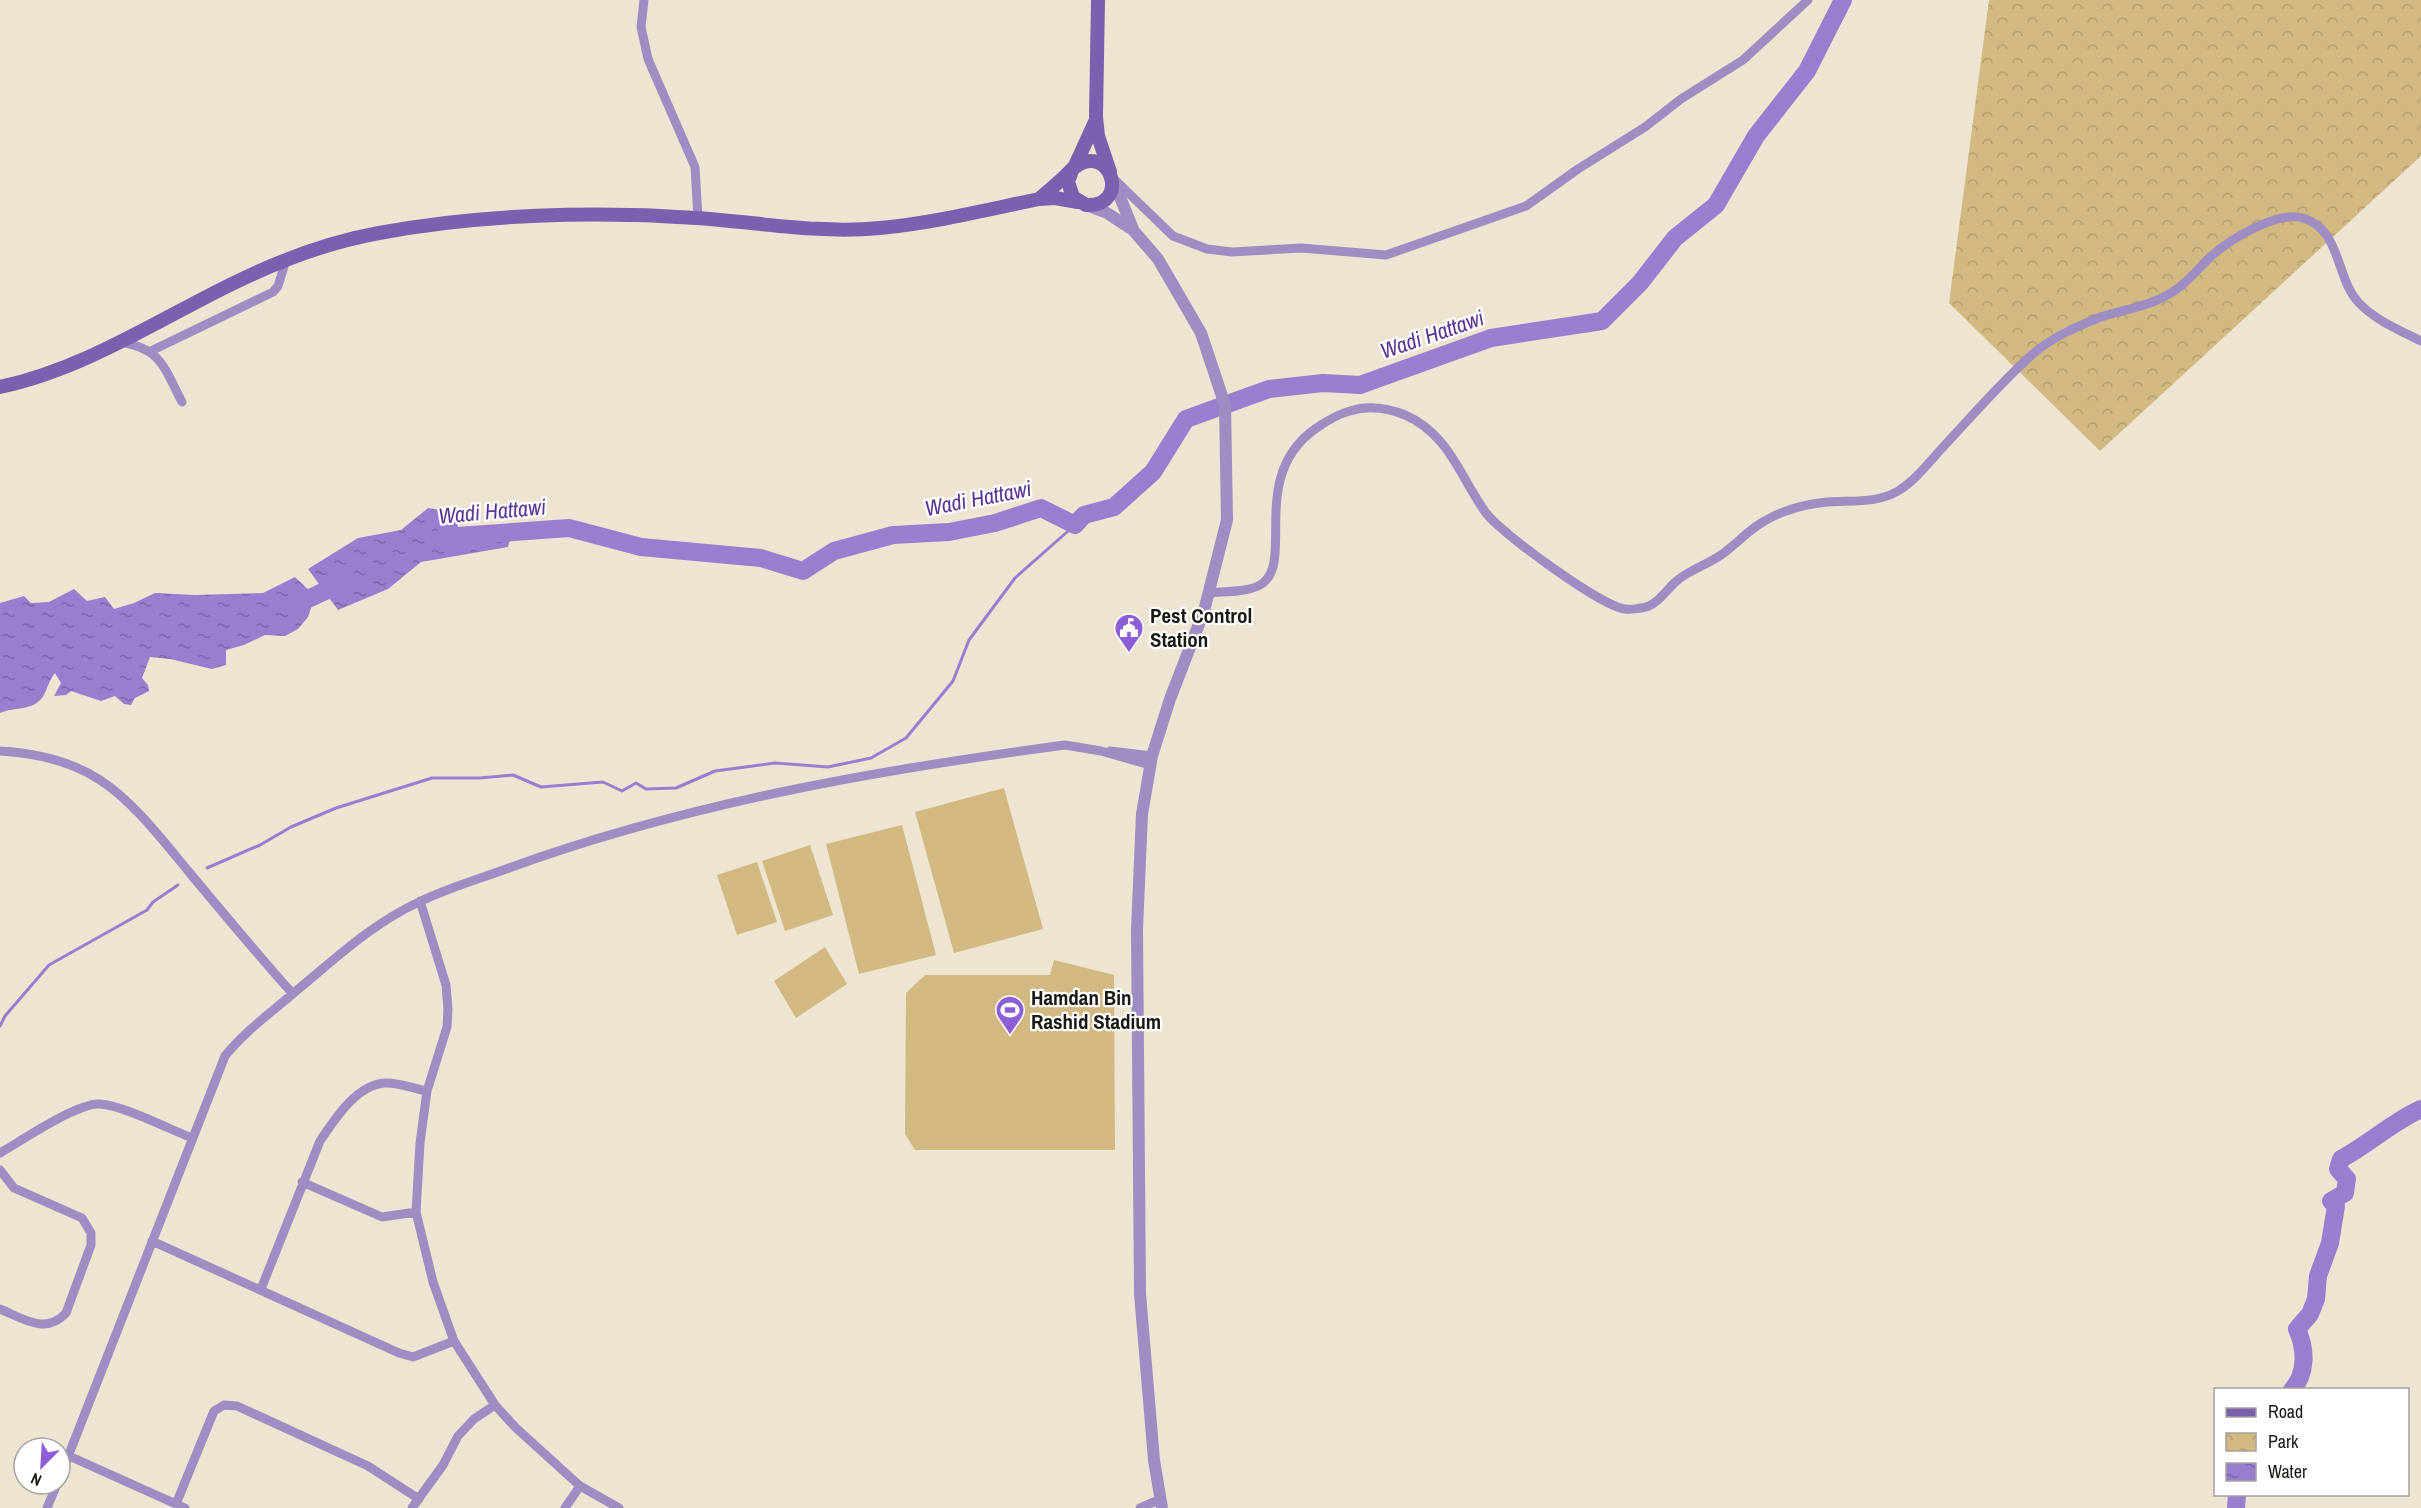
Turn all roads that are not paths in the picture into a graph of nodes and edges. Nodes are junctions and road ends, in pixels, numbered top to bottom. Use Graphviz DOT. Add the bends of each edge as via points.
graph roads {
  1 [pos="644,0"];
  2 [pos="1098,0"];
  3 [pos="1808,0"];
  4 [pos="1096,117"];
  5 [pos="1074,168"];
  6 [pos="1112,177"];
  7 [pos="1039,199"];
  8 [pos="1082,204"];
  9 [pos="698,218"];
  10 [pos="1133,230"];
  11 [pos="286,260"];
  12 [pos="2421,341"];
  13 [pos="119,342"];
  14 [pos="151,351"];
  15 [pos="0,387"];
  16 [pos="182,402"];
  17 [pos="1208,593"];
  18 [pos="0,751"];
  19 [pos="1151,760"];
  20 [pos="420,901"];
  21 [pos="293,994"];
  22 [pos="427,1091"];
  23 [pos="192,1137"];
  24 [pos="0,1153"];
  25 [pos="0,1170"];
  26 [pos="302,1182"];
  27 [pos="416,1212"];
  28 [pos="152,1242"];
  29 [pos="261,1290"];
  30 [pos="0,1309"];
  31 [pos="454,1341"];
  32 [pos="495,1405"];
  33 [pos="72,1448"];
  34 [pos="72,1457"];
  35 [pos="580,1486"];
  36 [pos="419,1499"];
  37 [pos="1162,1503"];
  38 [pos="181,1506"];
  39 [pos="412,1508"];
  40 [pos="565,1508"];
  41 [pos="619,1508"];
  42 [pos="1140,1508"];
  1 -- 9 [label="street" via="641,27 648,59 695,167"];
  2 -- 4 [label="main road"];
  3 -- 6 [label="street" via="1743,60 1526,207 1386,255 1301,248 1232,252 1207,249 1173,236"];
  4 -- 5 [label="main road"];
  4 -- 6 [label="main road"];
  5 -- 6 [label="main road" via="1094,161 1107,168"];
  5 -- 7 [label="main road"];
  5 -- 8 [label="main road" via="1069,190"];
  6 -- 8 [label="main road" via="1106,200 1093,206"];
  6 -- 10 [label="street"];
  7 -- 8 [label="main road"];
  7 -- 9 [label="main road" via="879,228 813,230"];
  8 -- 10 [label="street" via="1107,213"];
  9 -- 11 [label="main road" via="631,214 464,221 379,233"];
  10 -- 17 [label="street" via="1158,259 1201,333 1225,405 1227,520"];
  11 -- 13 [label="main road"];
  11 -- 14 [label="street" via="273,292"];
  12 -- 17 [label="street" via="2355,299 2336,251 2316,224 2291,216 2274,220 2212,256 2158,301 2100,317 2052,339 2011,374 1901,489 1872,501 1800,506 1775,515 1675,582 1649,606 1623,609 1540,560 1503,530 1487,514 1449,451 1417,420 1394,410 1373,407 1349,411 1312,431 1284,464 1277,491 1274,563 1268,579 1252,588"];
  13 -- 14 [label="street"];
  13 -- 15 [label="main road" via="53,371"];
  14 -- 16 [label="street"];
  17 -- 19 [label="street"];
  18 -- 21 [label="street" via="71,765 101,780 170,848"];
  19 -- 20 [label="street" via="1065,745 831,782 711,807 569,846"];
  19 -- 37 [label="street" via="1142,814 1137,929 1140,1294 1154,1460"];
  20 -- 21 [label="street" via="389,917"];
  20 -- 22 [label="street" via="446,985 448,1009 447,1027"];
  21 -- 23 [label="street" via="225,1056"];
  22 -- 26 [label="street" via="388,1083 372,1085 359,1094 320,1141"];
  22 -- 27 [label="street"];
  23 -- 24 [label="street" via="99,1104 85,1106"];
  23 -- 28 [label="street"];
  25 -- 30 [label="street" via="14,1188 82,1218 91,1233 91,1245 61,1319 39,1324"];
  26 -- 27 [label="street" via="382,1217"];
  26 -- 29 [label="street"];
  27 -- 31 [label="street" via="433,1282"];
  28 -- 29 [label="street"];
  28 -- 33 [label="street"];
  29 -- 31 [label="street" via="413,1357"];
  31 -- 32 [label="street"];
  32 -- 35 [label="street"];
  32 -- 36 [label="street" via="458,1436"];
  34 -- 38 [label="street"];
  35 -- 40 [label="street"];
  35 -- 41 [label="street"];
  36 -- 38 [label="street" via="368,1466 237,1406 224,1405 214,1411"];
  36 -- 39 [label="street"];
  37 -- 42 [label="street"];
}
